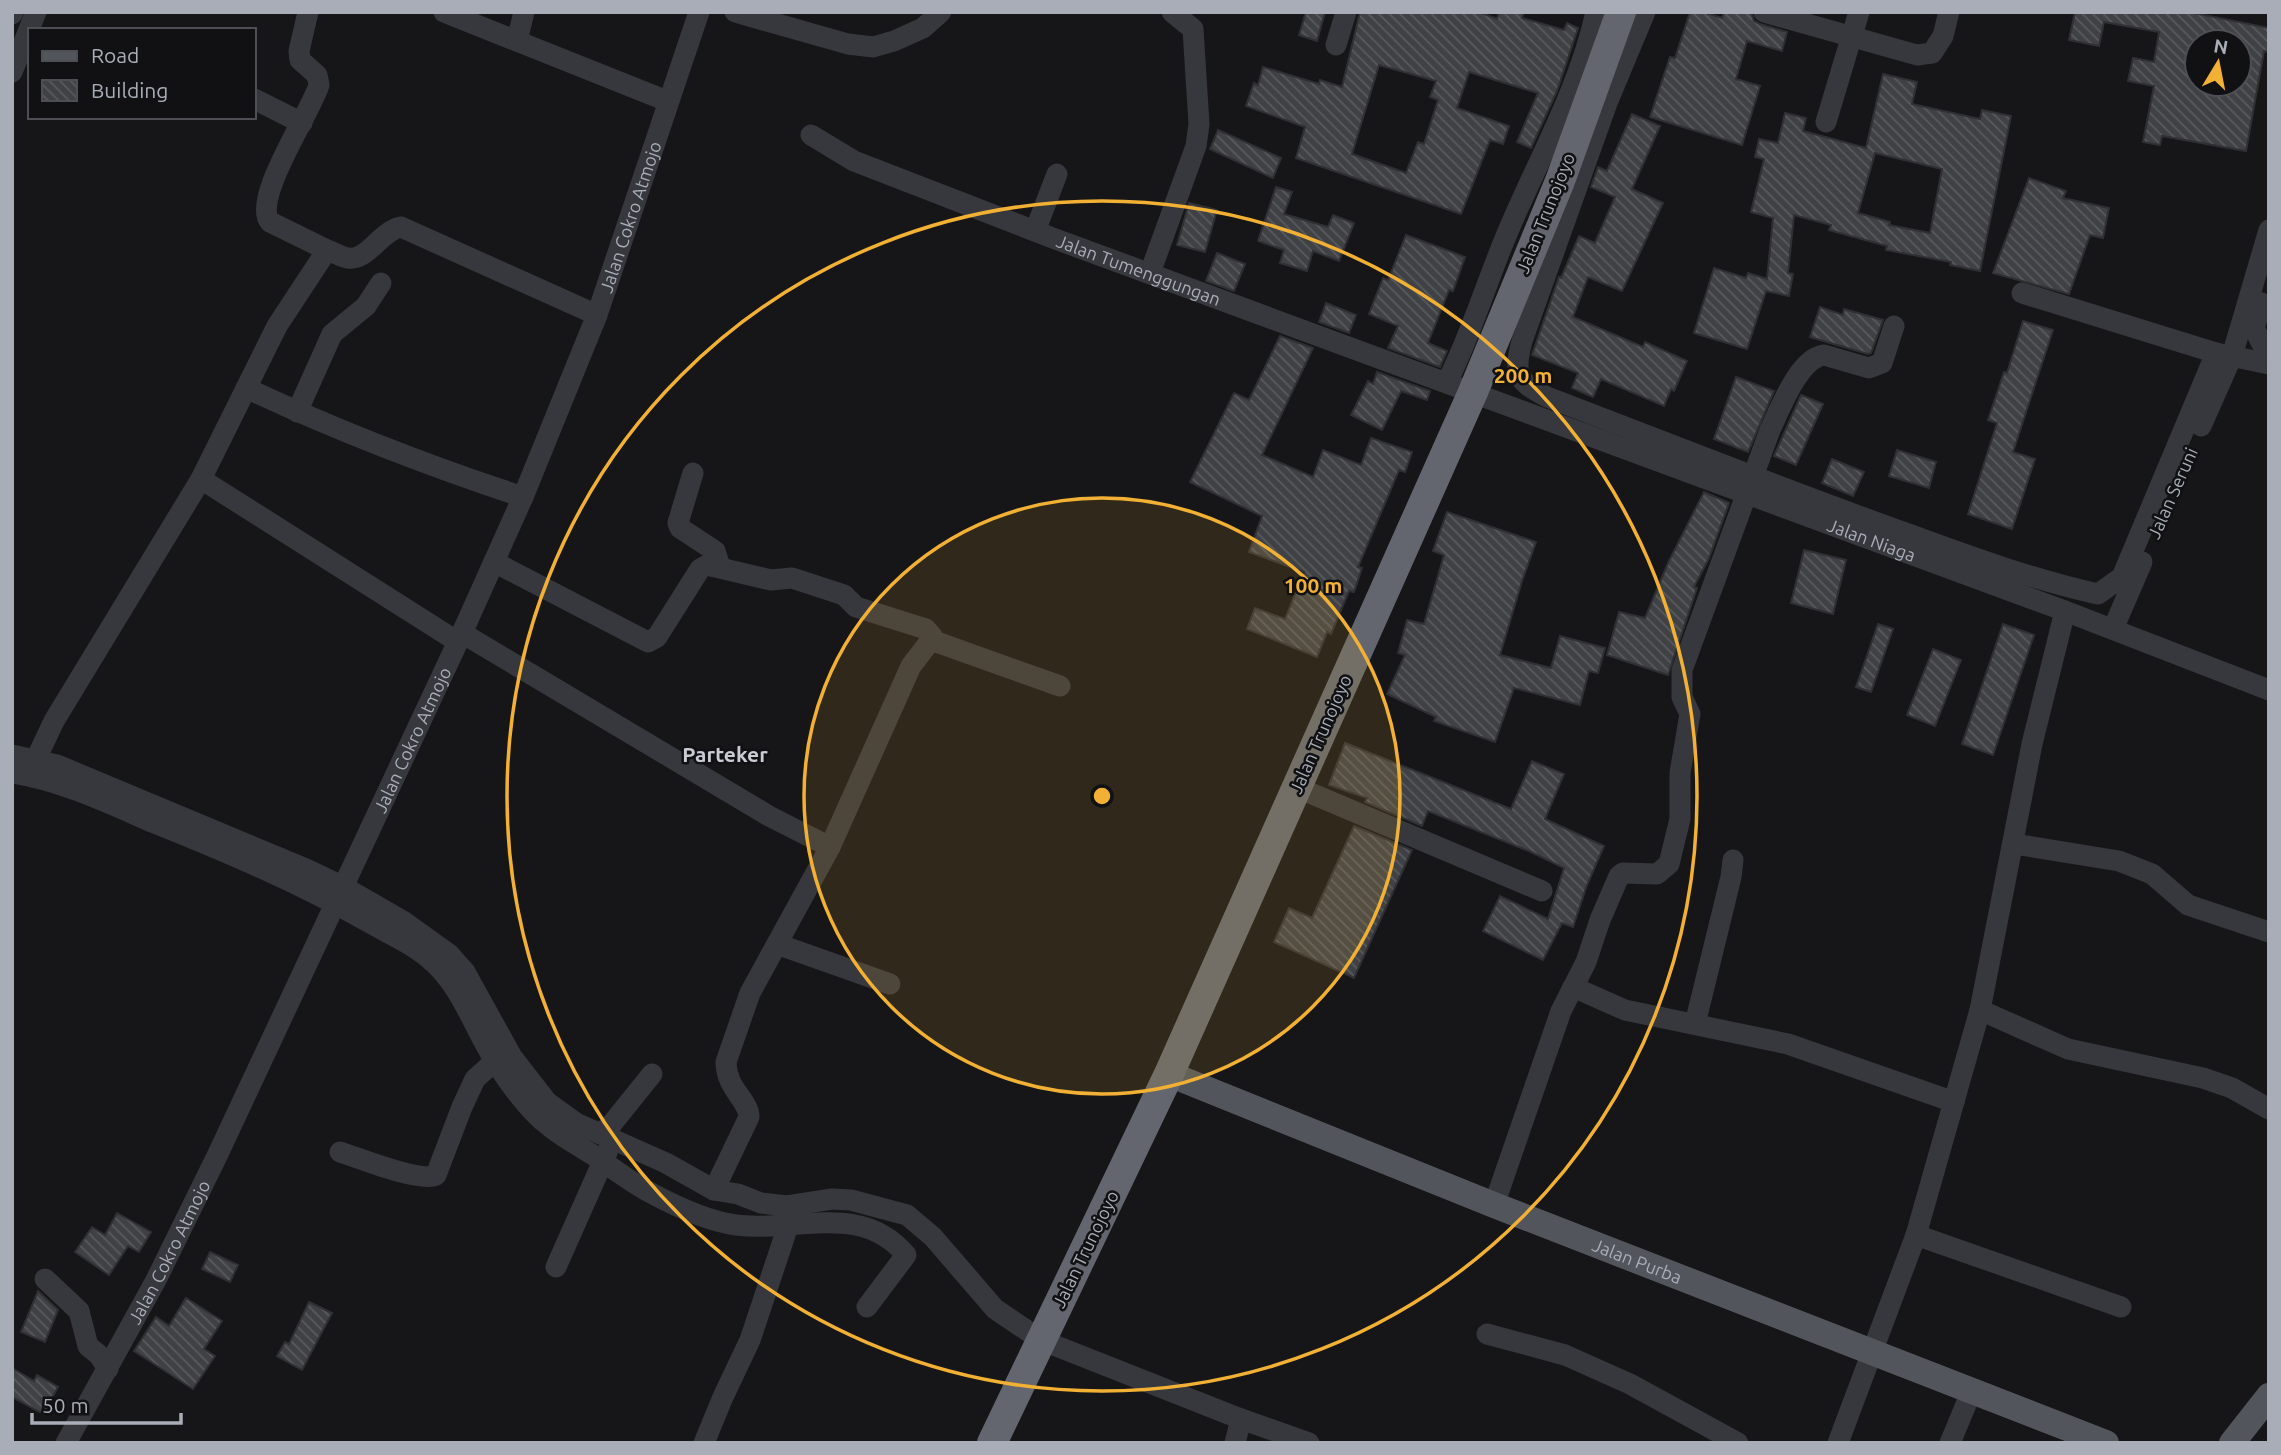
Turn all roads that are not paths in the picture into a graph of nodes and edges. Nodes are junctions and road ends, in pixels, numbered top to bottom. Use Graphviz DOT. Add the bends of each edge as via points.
graph roads {
  1 [pos="308,12"];
  2 [pos="444,12"];
  3 [pos="524,12"];
  4 [pos="699,12"];
  5 [pos="735,12"];
  6 [pos="941,12"];
  7 [pos="1172,12"];
  8 [pos="1346,12"];
  9 [pos="1595,12"];
  10 [pos="1620,12"];
  11 [pos="1645,12"];
  12 [pos="1764,12"];
  13 [pos="1859,12"];
  14 [pos="1949,12"];
  15 [pos="28,32"];
  16 [pos="1851,38"];
  17 [pos="517,41"];
  18 [pos="1336,45"];
  19 [pos="12,72"];
  20 [pos="256,100"];
  21 [pos="667,102"];
  22 [pos="302,122"];
  23 [pos="1826,122"];
  24 [pos="811,135"];
  25 [pos="1057,174"];
  26 [pos="1035,230"];
  27 [pos="2269,230"];
  28 [pos="327,250"];
  29 [pos="1150,272"];
  30 [pos="2269,279"];
  31 [pos="381,283"];
  32 [pos="2022,293"];
  33 [pos="597,315"];
  34 [pos="1894,326"];
  35 [pos="2269,351"];
  36 [pos="2224,355"];
  37 [pos="2269,364"];
  38 [pos="1460,387"];
  39 [pos="246,388"];
  40 [pos="297,412"];
  41 [pos="693,473"];
  42 [pos="201,480"];
  43 [pos="1751,486"];
  44 [pos="523,497"];
  45 [pos="494,562"];
  46 [pos="720,567"];
  47 [pos="2065,611"];
  48 [pos="2113,629"];
  49 [pos="460,638"];
  50 [pos="931,640"];
  51 [pos="1060,686"];
  52 [pos="2269,690"];
  53 [pos="12,755"];
  54 [pos="36,759"];
  55 [pos="12,772"];
  56 [pos="1296,787"];
  57 [pos="96,790"];
  58 [pos="2014,844"];
  59 [pos="830,847"];
  60 [pos="1733,860"];
  61 [pos="1542,891"];
  62 [pos="340,895"];
  63 [pos="2269,932"];
  64 [pos="778,944"];
  65 [pos="890,984"];
  66 [pos="1573,987"];
  67 [pos="1980,1010"];
  68 [pos="1695,1024"];
  69 [pos="495,1061"];
  70 [pos="652,1074"];
  71 [pos="1169,1074"];
  72 [pos="516,1075"];
  73 [pos="1954,1102"];
  74 [pos="2269,1109"];
  75 [pos="607,1147"];
  76 [pos="340,1152"];
  77 [pos="714,1190"];
  78 [pos="1494,1205"];
  79 [pos="788,1226"];
  80 [pos="930,1235"];
  81 [pos="1916,1235"];
  82 [pos="906,1255"];
  83 [pos="556,1266"];
  84 [pos="45,1279"];
  85 [pos="867,1307"];
  86 [pos="2121,1307"];
  87 [pos="1488,1334"];
  88 [pos="1041,1340"];
  89 [pos="1873,1352"];
  90 [pos="108,1369"];
  91 [pos="1972,1390"];
  92 [pos="2269,1396"];
  93 [pos="1241,1419"];
  94 [pos="66,1443"];
  95 [pos="704,1443"];
  96 [pos="992,1443"];
  97 [pos="1235,1443"];
  98 [pos="1309,1443"];
  99 [pos="1738,1443"];
  100 [pos="1838,1443"];
  101 [pos="1950,1443"];
  102 [pos="2106,1443"];
  103 [pos="2232,1443"];
  1 -- 22 [label="street" via="300,60 317,75 319,86"];
  2 -- 17 [label="street"];
  3 -- 17 [label="street"];
  4 -- 21 [label="street, Jalan Cokro Atmojo"];
  5 -- 6 [label="street" via="873,47 923,28"];
  7 -- 29 [label="street" via="1192,29 1199,124 1196,146"];
  8 -- 18 [label="street"];
  9 -- 38 [label="street" via="1590,39 1550,142 1508,230 1477,314"];
  10 -- 38 [label="highway, Jalan Trunojoyo" via="1560,181"];
  11 -- 43 [label="street" via="1607,103 1522,341 1518,374 1526,386 1546,397"];
  12 -- 16 [label="street"];
  13 -- 16 [label="street"];
  14 -- 16 [label="street" via="1943,36 1932,53 1917,55"];
  15 -- 19 [label="street"];
  16 -- 23 [label="street"];
  17 -- 21 [label="street"];
  20 -- 22 [label="street"];
  21 -- 33 [label="street, Jalan Cokro Atmojo"];
  22 -- 28 [label="street" via="269,193 266,218"];
  24 -- 26 [label="street, Jalan Tumenggungan" via="854,160"];
  25 -- 26 [label="street"];
  26 -- 29 [label="street, Jalan Tumenggungan"];
  27 -- 36 [label="street"];
  28 -- 33 [label="street" via="356,258 391,229 401,227"];
  28 -- 39 [label="street" via="277,326"];
  29 -- 38 [label="street, Jalan Tumenggungan"];
  30 -- 35 [label="street" via="2255,328"];
  31 -- 40 [label="street" via="366,306 332,334"];
  32 -- 36 [label="street"];
  33 -- 44 [label="street, Jalan Cokro Atmojo"];
  34 -- 43 [label="street" via="1882,363 1875,367 1825,355 1810,362 1786,394"];
  36 -- 37 [label="street"];
  36 -- 43 [label="street" via="2122,577 2098,594"];
  36 -- 48 [label="street, Jalan Seruni"];
  38 -- 43 [label="street, Jalan Niaga"];
  38 -- 56 [label="highway, Jalan Trunojoyo"];
  39 -- 40 [label="street"];
  39 -- 42 [label="street"];
  40 -- 44 [label="street"];
  41 -- 46 [label="street" via="678,523 715,551"];
  42 -- 49 [label="street"];
  42 -- 54 [label="street" via="54,720"];
  43 -- 47 [label="street, Jalan Niaga"];
  43 -- 66 [label="street" via="1682,670 1682,697 1690,714 1680,773 1680,819 1669,864 1657,874 1619,876"];
  44 -- 45 [label="street, Jalan Cokro Atmojo"];
  45 -- 46 [label="street" via="648,642 657,637 703,566"];
  45 -- 49 [label="street, Jalan Cokro Atmojo"];
  46 -- 50 [label="street" via="771,580 792,578 844,595 856,607 926,629"];
  47 -- 48 [label="street, Jalan Niaga"];
  47 -- 58 [label="street" via="2032,744"];
  48 -- 52 [label="street, Jalan Niaga"];
  49 -- 59 [label="street"];
  49 -- 62 [label="street, Jalan Cokro Atmojo"];
  50 -- 51 [label="street"];
  50 -- 59 [label="street" via="905,678"];
  53 -- 54 [label="street"];
  54 -- 57 [label="street" via="57,765"];
  55 -- 57 [label="street"];
  56 -- 61 [label="street"];
  56 -- 71 [label="highway, Jalan Trunojoyo"];
  57 -- 62 [label="street"];
  58 -- 63 [label="street" via="2135,866 2152,874 2188,905"];
  58 -- 67 [label="street"];
  59 -- 64 [label="street"];
  60 -- 68 [label="street"];
  62 -- 69 [label="street" via="450,979"];
  62 -- 72 [label="street" via="403,921 449,954 465,972 512,1057"];
  62 -- 90 [label="street, Jalan Cokro Atmojo"];
  64 -- 65 [label="street"];
  64 -- 77 [label="street" via="750,993 726,1062 730,1085 750,1112"];
  66 -- 68 [label="street" via="1625,1010"];
  66 -- 78 [label="street"];
  67 -- 73 [label="street"];
  67 -- 74 [label="street" via="2068,1049 2203,1078"];
  68 -- 73 [label="street" via="1788,1044"];
  69 -- 72 [label="street"];
  69 -- 76 [label="street" via="475,1079 436,1175 412,1174"];
  70 -- 75 [label="street" via="611,1125"];
  71 -- 78 [label="main road, Jalan Purba"];
  71 -- 88 [label="highway, Jalan Trunojoyo"];
  72 -- 75 [label="street" via="533,1111 548,1126"];
  73 -- 81 [label="street"];
  75 -- 77 [label="street" via="666,1163"];
  75 -- 79 [label="street" via="650,1193 721,1223"];
  75 -- 83 [label="street"];
  77 -- 80 [label="street" via="787,1206 851,1200 907,1215"];
  78 -- 89 [label="main road, Jalan Purba"];
  79 -- 82 [label="street" via="862,1224 898,1245"];
  79 -- 95 [label="street" via="750,1340"];
  80 -- 82 [label="street"];
  80 -- 88 [label="street" via="995,1309"];
  81 -- 86 [label="street"];
  81 -- 89 [label="street"];
  82 -- 85 [label="street"];
  84 -- 90 [label="street" via="79,1311 88,1346"];
  87 -- 99 [label="street" via="1565,1355 1630,1384"];
  88 -- 93 [label="street"];
  88 -- 96 [label="highway, Jalan Trunojoyo"];
  89 -- 91 [label="main road, Jalan Purba"];
  89 -- 100 [label="street"];
  90 -- 94 [label="street, Jalan Cokro Atmojo"];
  91 -- 101 [label="street"];
  91 -- 102 [label="main road, Jalan Purba"];
  92 -- 103 [label="main road"];
  93 -- 97 [label="street"];
  93 -- 98 [label="street"];
}
